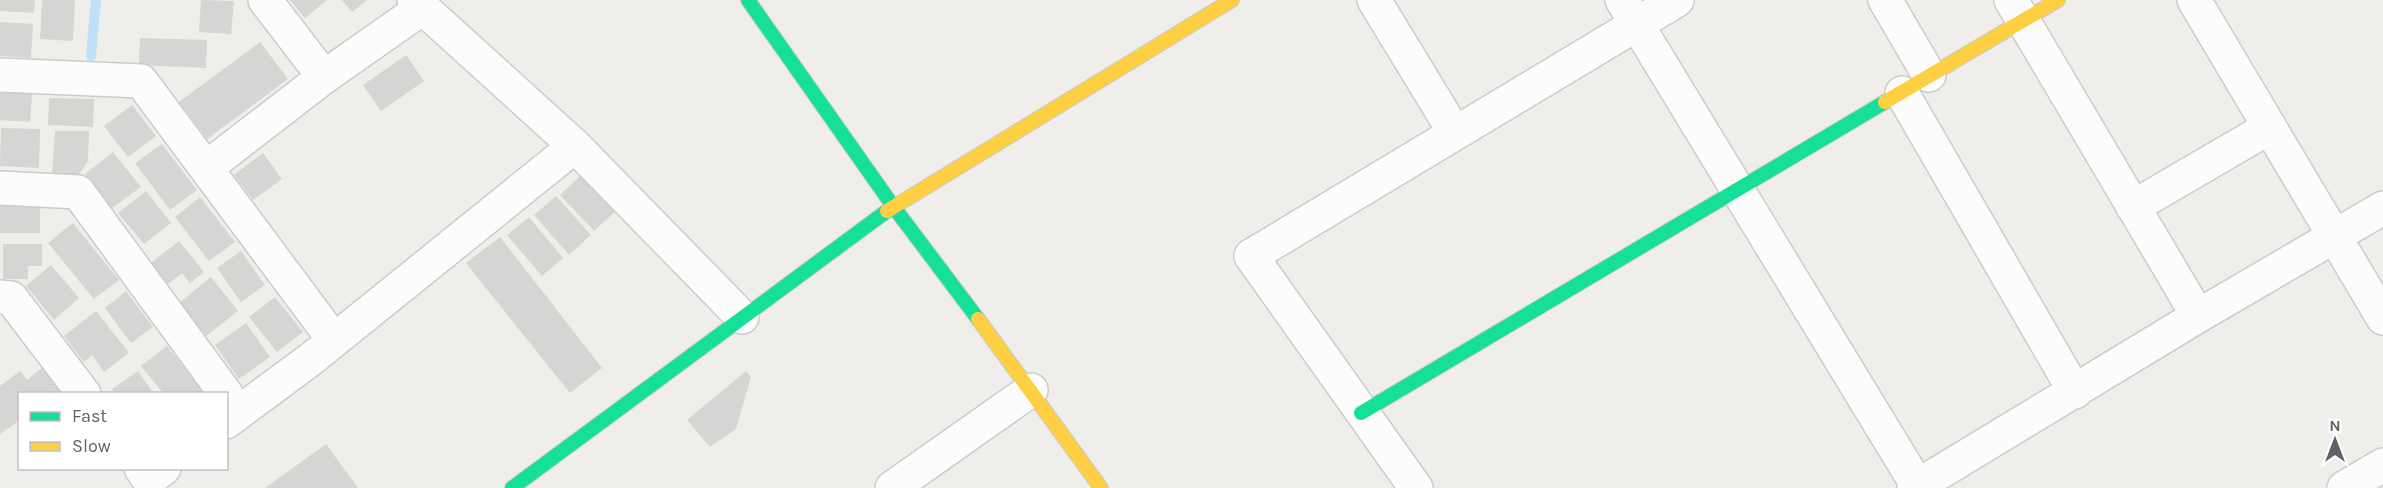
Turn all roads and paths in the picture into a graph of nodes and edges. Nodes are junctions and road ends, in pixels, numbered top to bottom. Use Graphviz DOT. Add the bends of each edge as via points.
graph roads {
  1 [pos="266,0"];
  2 [pos="748,0"];
  3 [pos="1232,0"];
  4 [pos="1374,0"];
  5 [pos="1677,0"];
  6 [pos="1885,0"];
  7 [pos="2058,0"];
  8 [pos="2194,0"];
  9 [pos="418,4"];
  10 [pos="2017,10"];
  11 [pos="1629,12"];
  12 [pos="0,75"];
  13 [pos="1929,75"];
  14 [pos="324,77"];
  15 [pos="1902,93"];
  16 [pos="2270,127"];
  17 [pos="1455,134"];
  18 [pos="575,147"];
  19 [pos="206,168"];
  20 [pos="0,188"];
  21 [pos="1736,189"];
  22 [pos="892,206"];
  23 [pos="2133,207"];
  24 [pos="2383,208"];
  25 [pos="2337,237"];
  26 [pos="0,297"];
  27 [pos="2198,316"];
  28 [pos="742,317"];
  29 [pos="2383,318"];
  30 [pos="334,340"];
  31 [pos="1031,390"];
  32 [pos="83,392"];
  33 [pos="221,392"];
  34 [pos="2075,392"];
  35 [pos="230,405"];
  36 [pos="1361,412"];
  37 [pos="2383,465"];
  38 [pos="1917,487"];
  39 [pos="512,488"];
  40 [pos="892,488"];
  41 [pos="1101,488"];
  42 [pos="1416,488"];
  43 [pos="2344,488"];
  1 -- 14 [label="street"];
  2 -- 22 [label="street"];
  3 -- 22 [label="street"];
  4 -- 17 [label="street"];
  5 -- 11 [label="street"];
  6 -- 13 [label="street"];
  7 -- 10 [label="street"];
  8 -- 16 [label="street"];
  9 -- 14 [label="street"];
  9 -- 18 [label="street"];
  10 -- 13 [label="street"];
  10 -- 23 [label="street"];
  11 -- 17 [label="street"];
  11 -- 21 [label="street"];
  12 -- 19 [label="street" via="141,81"];
  13 -- 15 [label="street"];
  14 -- 19 [label="street"];
  15 -- 21 [label="street"];
  15 -- 34 [label="street"];
  16 -- 23 [label="street"];
  16 -- 25 [label="street"];
  17 -- 36 [label="street" via="1251,256"];
  18 -- 28 [label="street"];
  18 -- 30 [label="street"];
  19 -- 30 [label="street"];
  20 -- 33 [label="street" via="78,192"];
  21 -- 36 [label="street"];
  21 -- 38 [label="street"];
  22 -- 28 [label="street"];
  22 -- 31 [label="street"];
  23 -- 27 [label="street"];
  24 -- 25 [label="street"];
  25 -- 27 [label="street"];
  25 -- 29 [label="street"];
  26 -- 32 [label="street" via="11,298"];
  27 -- 34 [label="street"];
  28 -- 39 [label="street"];
  30 -- 35 [label="street"];
  31 -- 40 [label="street"];
  31 -- 41 [label="street"];
  34 -- 38 [label="street"];
  36 -- 42 [label="street"];
  37 -- 43 [label="street"];
}
